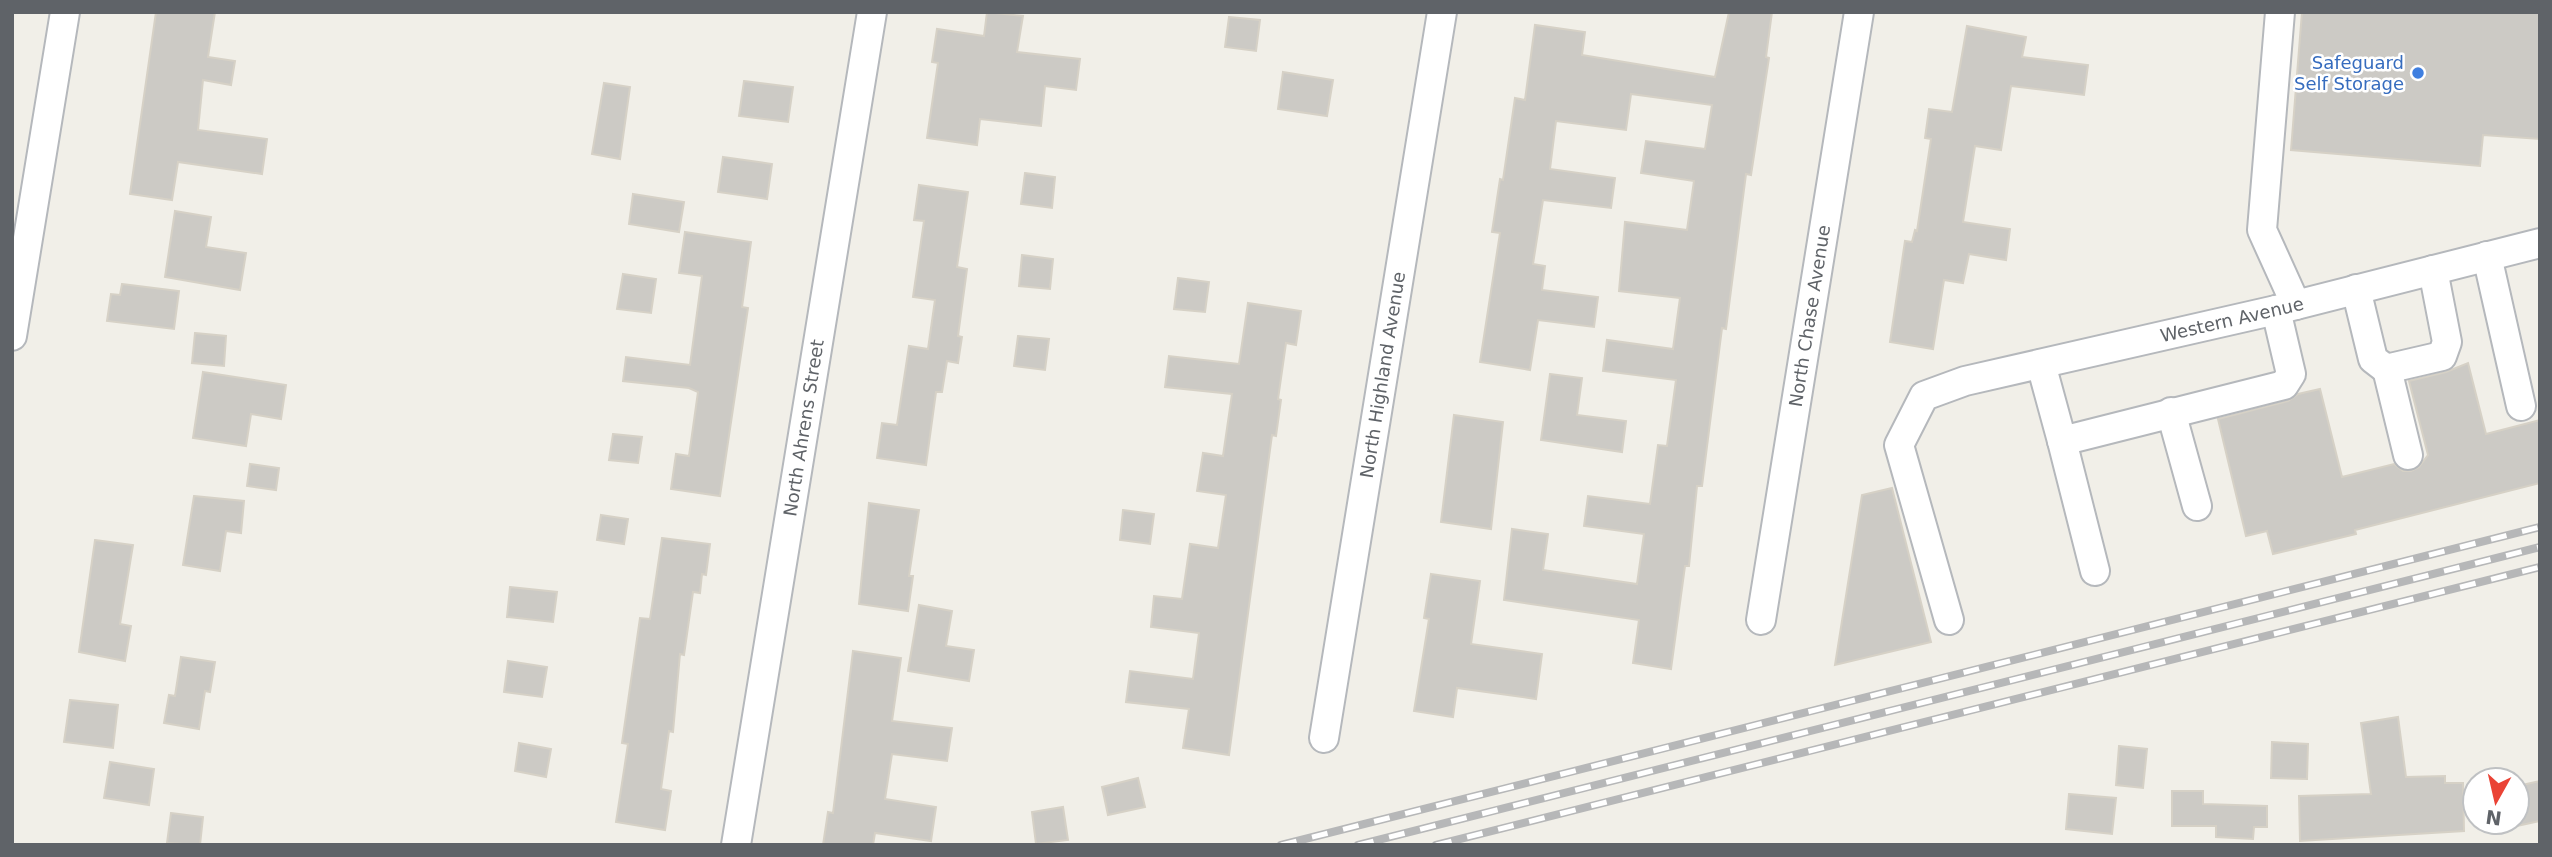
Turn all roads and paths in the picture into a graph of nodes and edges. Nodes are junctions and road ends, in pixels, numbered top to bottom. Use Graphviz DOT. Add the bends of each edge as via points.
graph roads {
  1 [pos="65,12"];
  2 [pos="872,12"];
  3 [pos="1442,12"];
  4 [pos="1859,12"];
  5 [pos="2280,12"];
  6 [pos="2540,243"];
  7 [pos="2487,256"];
  8 [pos="2433,270"];
  9 [pos="2356,289"];
  10 [pos="2286,307"];
  11 [pos="12,336"];
  12 [pos="2041,364"];
  13 [pos="2387,369"];
  14 [pos="2521,406"];
  15 [pos="2171,412"];
  16 [pos="2062,441"];
  17 [pos="2408,454"];
  18 [pos="2197,506"];
  19 [pos="2095,570"];
  20 [pos="1761,620"];
  21 [pos="1949,620"];
  22 [pos="1324,738"];
  23 [pos="736,845"];
  1 -- 11 [label="street"];
  2 -- 23 [label="street, North Ahrens Street"];
  3 -- 22 [label="street, North Highland Avenue"];
  4 -- 20 [label="street, North Chase Avenue"];
  5 -- 10 [label="street" via="2262,230"];
  6 -- 7 [label="street, Western Avenue"];
  7 -- 8 [label="street, Western Avenue"];
  7 -- 14 [label="street"];
  8 -- 9 [label="street, Western Avenue"];
  8 -- 13 [label="street" via="2447,342 2442,355"];
  9 -- 10 [label="street, Western Avenue"];
  9 -- 13 [label="street" via="2373,359"];
  10 -- 12 [label="street, Western Avenue"];
  10 -- 15 [label="street" via="2291,374 2284,385"];
  12 -- 16 [label="street"];
  12 -- 21 [label="street, Western Avenue" via="1965,381 1924,396 1899,445"];
  13 -- 17 [label="street"];
  15 -- 16 [label="street"];
  15 -- 18 [label="street"];
  16 -- 19 [label="street"];
}
